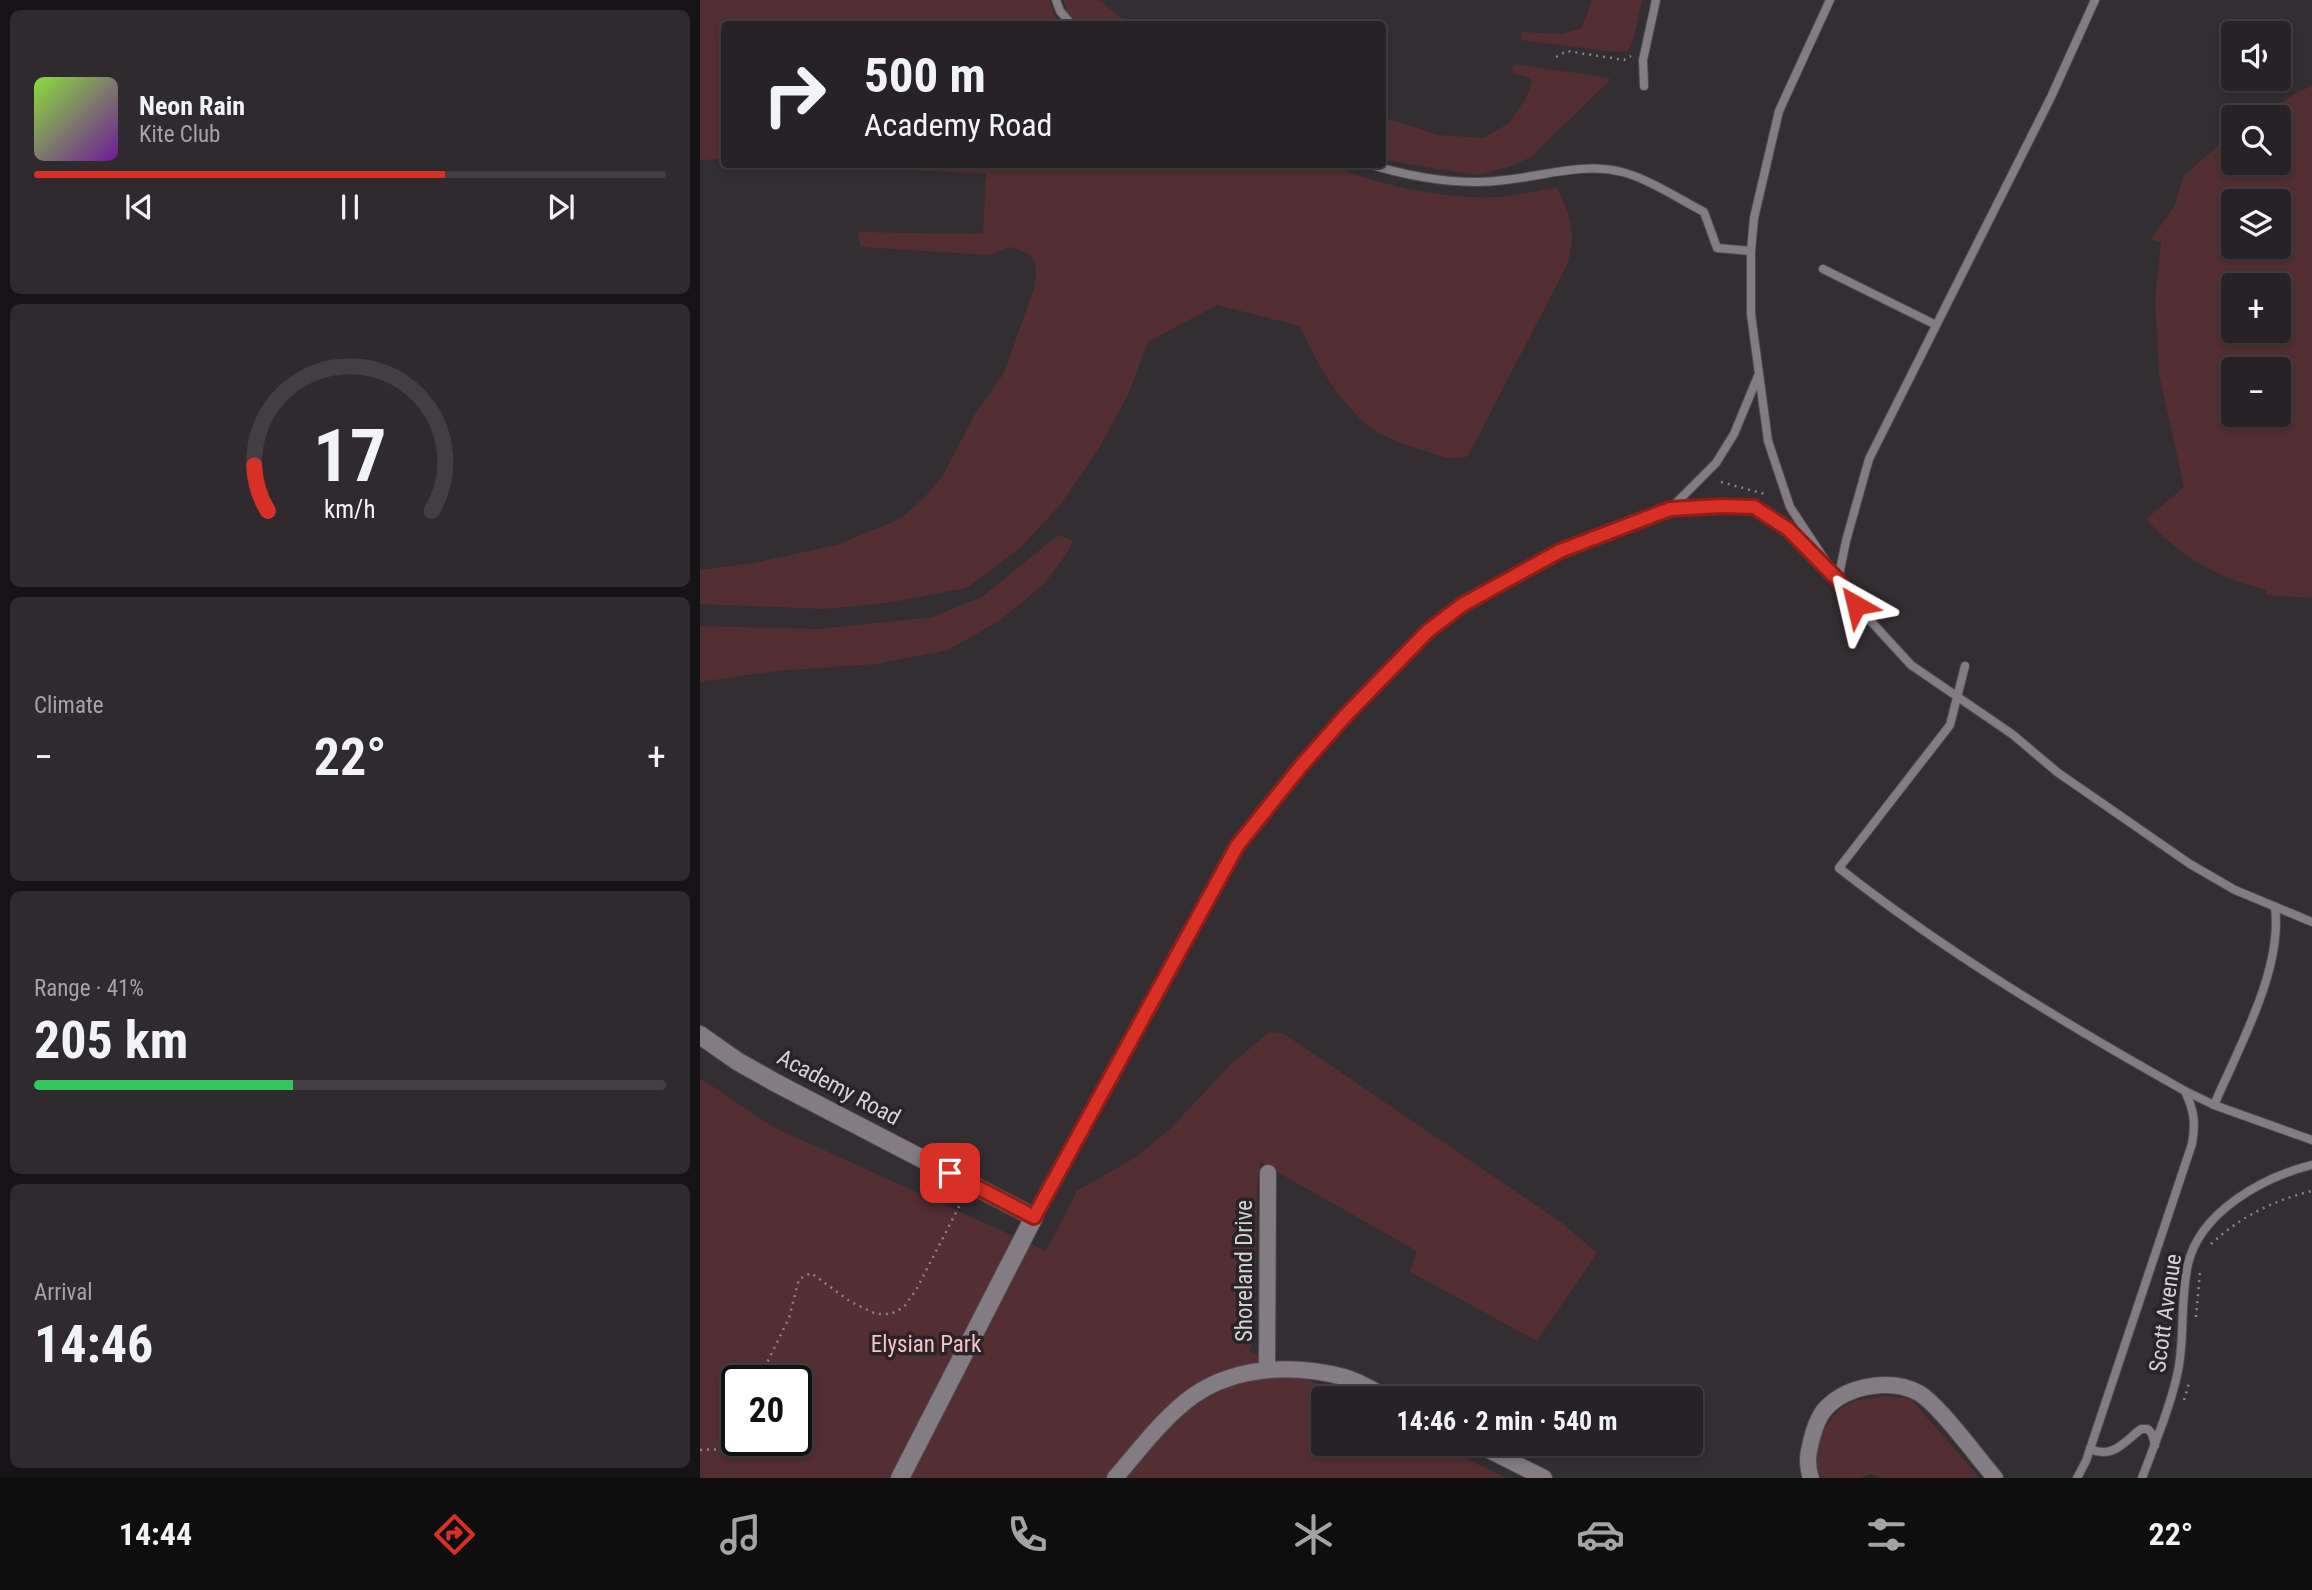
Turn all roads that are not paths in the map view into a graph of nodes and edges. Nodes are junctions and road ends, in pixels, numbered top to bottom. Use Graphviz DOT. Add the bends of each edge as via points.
graph roads {
  1 [pos="1056,0"];
  2 [pos="1656,0"];
  3 [pos="1830,0"];
  4 [pos="2095,0"];
  5 [pos="1068,21"];
  6 [pos="1644,86"];
  7 [pos="1383,168"];
  8 [pos="1751,251"];
  9 [pos="1823,269"];
  10 [pos="1936,325"];
  11 [pos="1758,376"];
  12 [pos="1670,509"];
  13 [pos="1838,580"];
  14 [pos="1965,666"];
  15 [pos="1956,698"];
  16 [pos="2275,908"];
  17 [pos="2312,922"];
  18 [pos="700,1035"];
  19 [pos="2185,1091"];
  20 [pos="2214,1105"];
  21 [pos="2312,1140"];
  22 [pos="2312,1165"];
  23 [pos="1268,1173"];
  24 [pos="1034,1217"];
  25 [pos="1267,1369"];
  26 [pos="1365,1386"];
  27 [pos="2155,1445"];
  28 [pos="2090,1449"];
  29 [pos="1501,1456"];
  30 [pos="900,1478"];
  31 [pos="1115,1478"];
  32 [pos="1544,1478"];
  33 [pos="1811,1478"];
  34 [pos="1995,1478"];
  35 [pos="2077,1478"];
  36 [pos="2142,1478"];
  1 -- 5 [label="lane"];
  2 -- 6 [label="lane" via="1643,60"];
  3 -- 8 [label="lane" via="1779,111 1754,218"];
  4 -- 10 [label="lane"];
  7 -- 8 [label="lane" via="1472,182 1584,168 1623,172 1704,212 1717,248"];
  8 -- 11 [label="lane" via="1751,314"];
  9 -- 10 [label="lane"];
  10 -- 13 [label="lane" via="1869,459"];
  11 -- 12 [label="lane" via="1734,434 1716,463"];
  11 -- 13 [label="lane" via="1768,441 1790,507"];
  12 -- 13 [label="lane" via="1754,507 1788,529"];
  12 -- 24 [label="lane" via="1560,551 1462,605 1428,631 1347,714 1237,846"];
  13 -- 15 [label="lane" via="1911,665"];
  14 -- 15 [label="lane"];
  15 -- 16 [label="lane" via="2190,864"];
  15 -- 19 [label="lane" via="1950,725 1839,868 2010,989"];
  16 -- 17 [label="lane"];
  16 -- 20 [label="lane" via="2276,940 2270,971"];
  18 -- 24 [label="main road, Academy Road" via="776,1083"];
  19 -- 20 [label="lane"];
  19 -- 28 [label="lane, Scott Avenue" via="2196,1124 2192,1144"];
  20 -- 21 [label="lane"];
  22 -- 27 [label="lane, Scott Avenue" via="2259,1186 2226,1207 2193,1246 2187,1266 2178,1371"];
  23 -- 25 [label="street, Shoreland Drive"];
  24 -- 30 [label="main road"];
  25 -- 26 [label="street" via="1347,1377"];
  25 -- 31 [label="street" via="1241,1374 1186,1401"];
  27 -- 28 [label="lane" via="2148,1429 2141,1429 2109,1453"];
  27 -- 36 [label="lane, Scott Avenue"];
  28 -- 35 [label="lane, Scott Avenue"];
  29 -- 32 [label="street"];
  33 -- 34 [label="street" via="1807,1458 1811,1438 1828,1406 1863,1387 1885,1386 1918,1393"];
}
